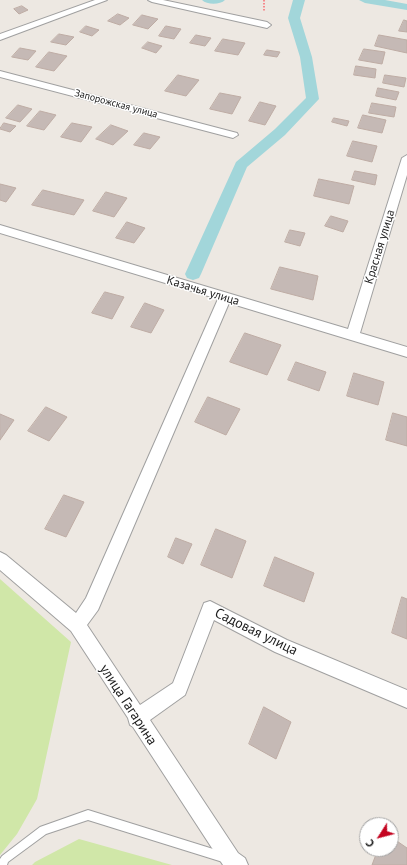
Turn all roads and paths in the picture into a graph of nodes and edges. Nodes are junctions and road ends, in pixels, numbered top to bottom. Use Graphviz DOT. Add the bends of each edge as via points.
graph roads {
  1 [pos="102,0"];
  2 [pos="152,0"];
  3 [pos="267,25"];
  4 [pos="0,37"];
  5 [pos="0,74"];
  6 [pos="233,135"];
  7 [pos="406,162"];
  8 [pos="0,230"];
  9 [pos="225,297"];
  10 [pos="354,335"];
  11 [pos="407,352"];
  12 [pos="0,560"];
  13 [pos="76,626"];
  14 [pos="407,699"];
  15 [pos="136,719"];
  16 [pos="234,863"];
  17 [pos="2,865"];
  1 -- 4 [label="street"];
  2 -- 3 [label="street"];
  5 -- 6 [label="street, Запорожская улица"];
  7 -- 10 [label="street, Красная улица"];
  8 -- 9 [label="street, Казачья улица"];
  9 -- 10 [label="street, Казачья улица"];
  9 -- 13 [label="street" via="92,604"];
  10 -- 11 [label="street, Казачья улица"];
  12 -- 13 [label="street, улица Гагарина"];
  13 -- 15 [label="street, улица Гагарина"];
  14 -- 15 [label="street, Садовая улица" via="281,646 210,609 179,688"];
  15 -- 16 [label="street, улица Гагарина"];
  16 -- 17 [label="lane" via="88,815 43,830 5,859"];
}
